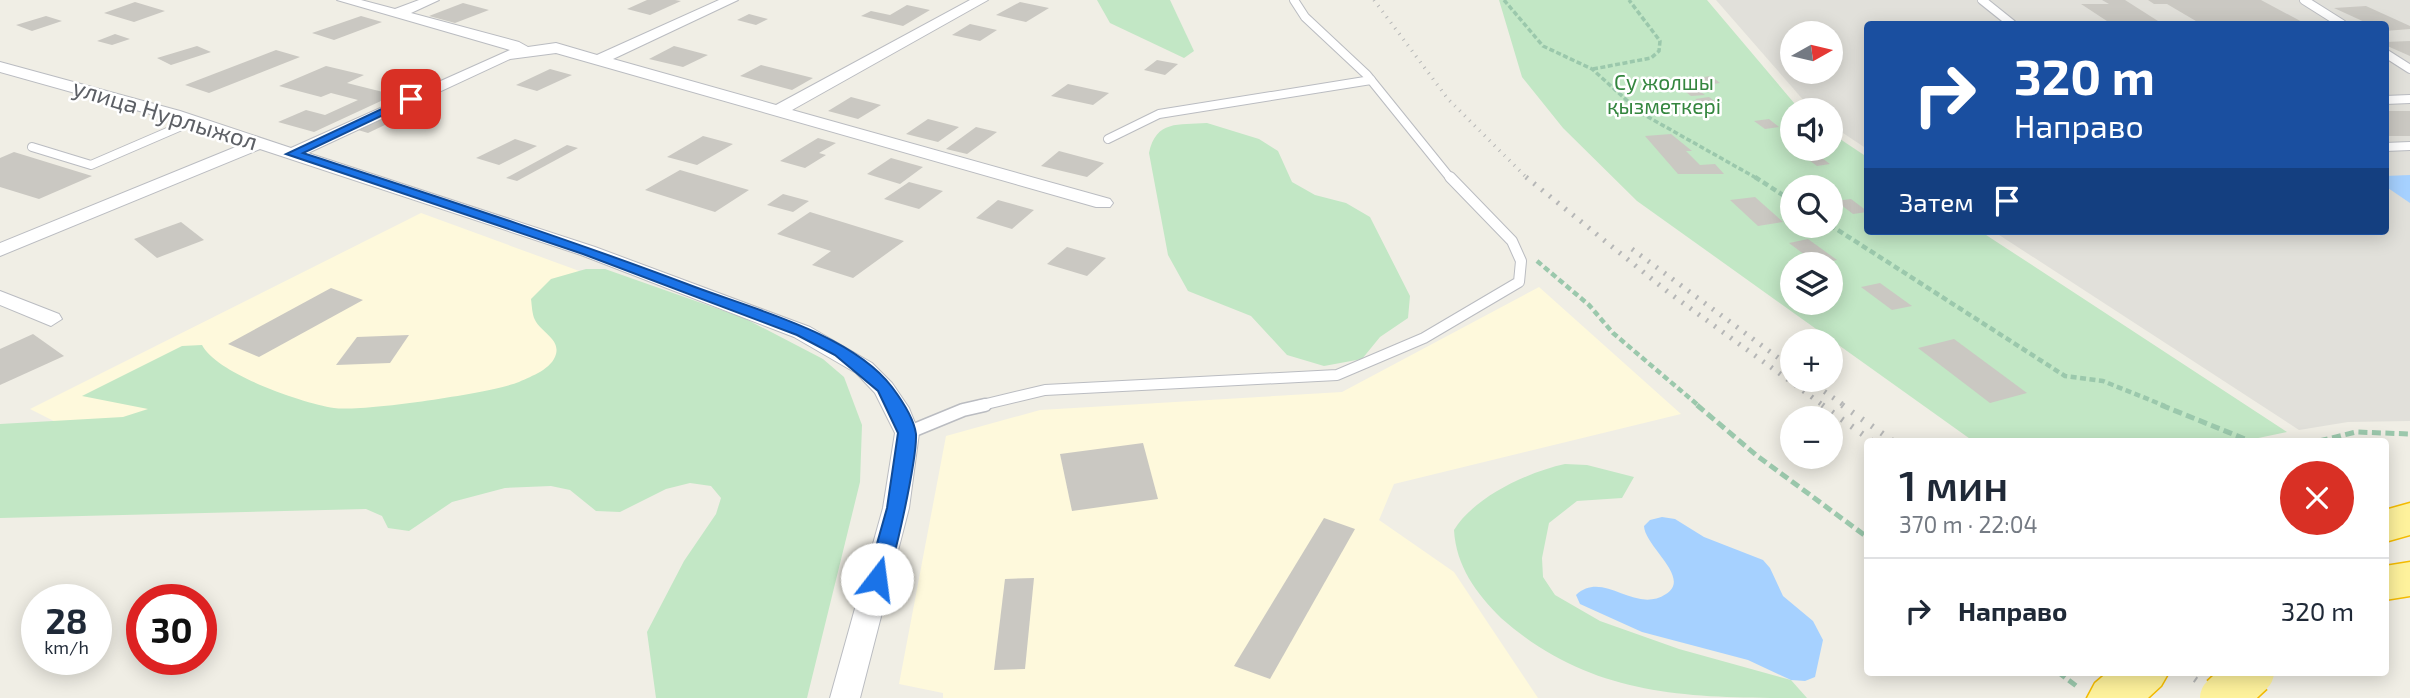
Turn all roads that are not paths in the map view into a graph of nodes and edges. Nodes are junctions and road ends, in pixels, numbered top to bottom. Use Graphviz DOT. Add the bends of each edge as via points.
graph roads {
  1 [pos="344,0"];
  2 [pos="432,0"];
  3 [pos="732,0"];
  4 [pos="981,0"];
  5 [pos="1294,0"];
  6 [pos="1982,0"];
  7 [pos="2304,0"];
  8 [pos="396,14"];
  9 [pos="2008,21"];
  10 [pos="2337,21"];
  11 [pos="523,51"];
  12 [pos="2389,56"];
  13 [pos="598,60"];
  14 [pos="0,67"];
  15 [pos="2410,69"];
  16 [pos="1371,80"];
  17 [pos="2410,99"];
  18 [pos="2389,100"];
  19 [pos="777,111"];
  20 [pos="192,121"];
  21 [pos="1108,139"];
  22 [pos="260,143"];
  23 [pos="2410,146"];
  24 [pos="32,147"];
  25 [pos="2389,147"];
  26 [pos="292,154"];
  27 [pos="1103,203"];
  28 [pos="0,250"];
  29 [pos="0,297"];
  30 [pos="51,319"];
  31 [pos="907,433"];
  32 [pos="2410,519"];
  33 [pos="2389,525"];
  34 [pos="2410,579"];
  35 [pos="2389,582"];
  36 [pos="2135,676"];
  37 [pos="2247,676"];
  38 [pos="2098,695"];
  39 [pos="845,698"];
  40 [pos="2223,698"];
  1 -- 8 [label="street"];
  2 -- 8 [label="street"];
  3 -- 13 [label="street"];
  4 -- 19 [label="street"];
  5 -- 16 [label="lane"];
  6 -- 9 [label="lane"];
  7 -- 10 [label="lane"];
  8 -- 11 [label="street"];
  11 -- 13 [label="street" via="556,48"];
  11 -- 26 [label="street"];
  12 -- 15 [label="lane"];
  13 -- 19 [label="street"];
  14 -- 20 [label="street, улица Нурлыжол"];
  16 -- 21 [label="lane" via="1159,114"];
  16 -- 31 [label="lane" via="1444,171 1512,241 1521,261 1518,282 1423,338 1337,375 1045,390 963,410"];
  17 -- 18 [label="lane"];
  19 -- 27 [label="street"];
  20 -- 22 [label="street, улица Нурлыжол"];
  20 -- 24 [label="lane" via="91,164"];
  22 -- 26 [label="street, улица Нурлыжол"];
  22 -- 28 [label="street"];
  23 -- 25 [label="lane"];
  26 -- 31 [label="street, улица Нурлыжол" via="588,251 802,332 841,352 877,381 897,408"];
  29 -- 30 [label="street"];
  31 -- 39 [label="street" via="896,508"];
  32 -- 33 [label="highway"];
  34 -- 35 [label="highway"];
  36 -- 38 [label="highway"];
  37 -- 40 [label="highway, bridge"];
}
